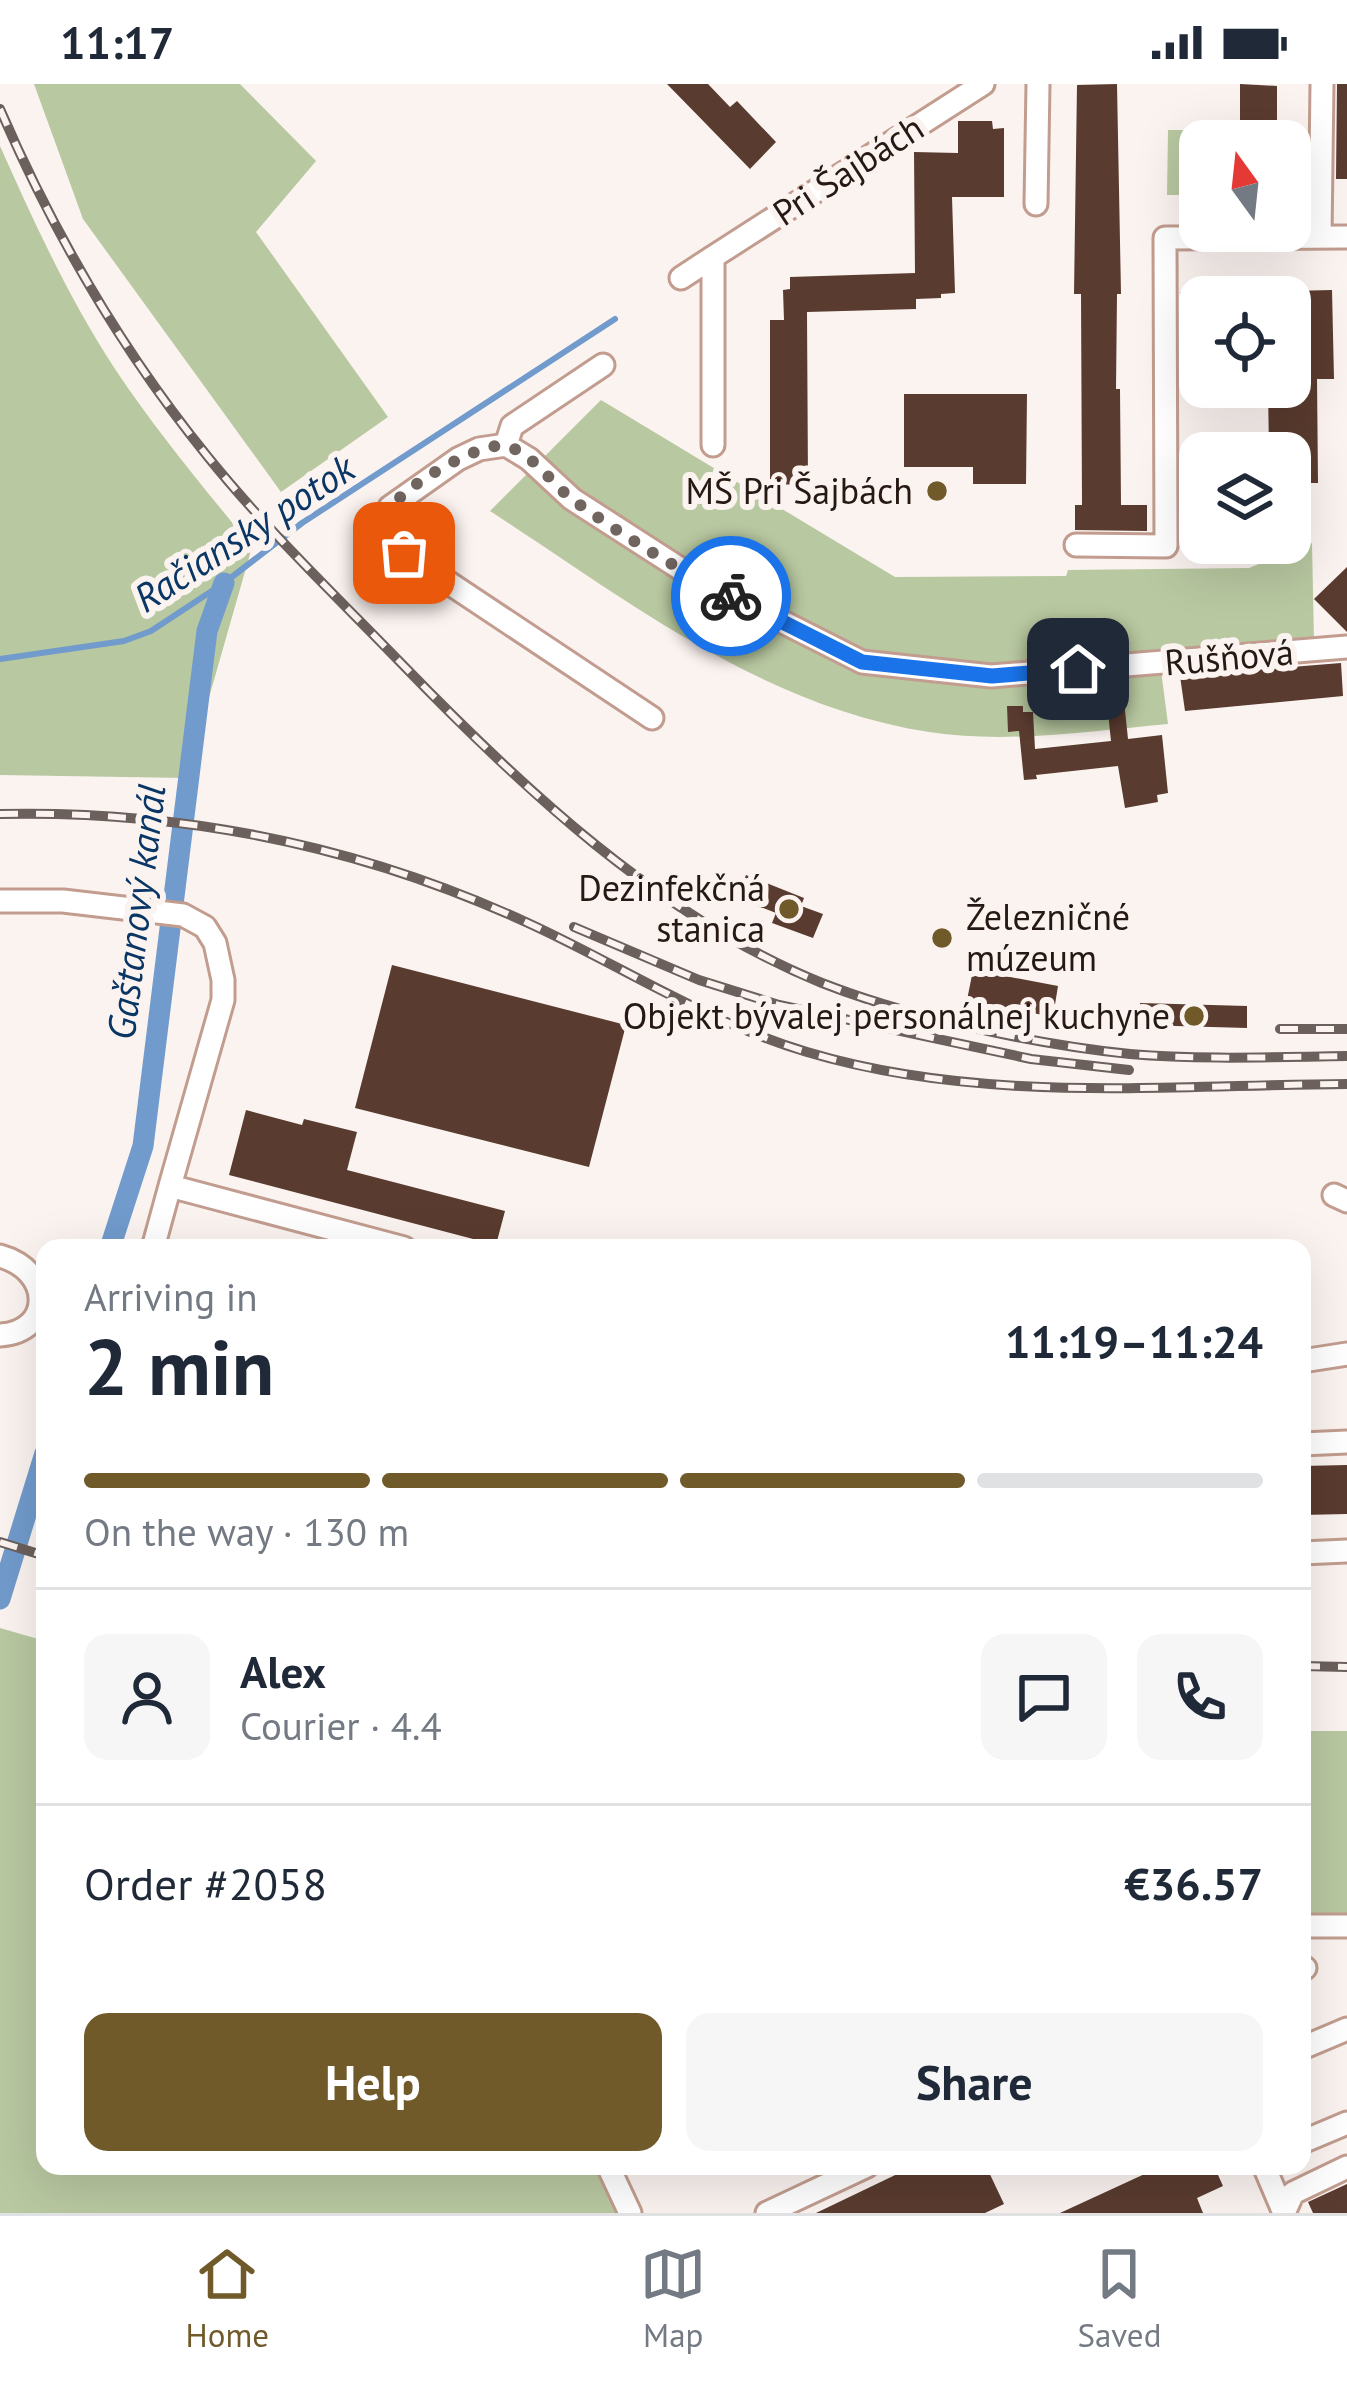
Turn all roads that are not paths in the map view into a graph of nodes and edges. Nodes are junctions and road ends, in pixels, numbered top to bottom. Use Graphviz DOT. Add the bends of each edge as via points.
graph roads {
  1 [pos="983,84"];
  2 [pos="1038,84"];
  3 [pos="1322,84"];
  4 [pos="1036,204"];
  5 [pos="1320,237"];
  6 [pos="1347,237"];
  7 [pos="713,257"];
  8 [pos="682,278"];
  9 [pos="603,365"];
  10 [pos="506,445"];
  11 [pos="712,445"];
  12 [pos="1076,545"];
  13 [pos="1347,647"];
  14 [pos="652,718"];
  15 [pos="0,901"];
  16 [pos="170,1186"];
  17 [pos="155,1239"];
  18 [pos="370,1239"];
  19 [pos="0,1256"];
  20 [pos="36,1278"];
  21 [pos="36,1307"];
  22 [pos="0,1335"];
  23 [pos="1347,1354"];
  24 [pos="1311,1360"];
  25 [pos="1347,1442"];
  26 [pos="1311,1444"];
  27 [pos="1347,1551"];
  28 [pos="1311,1553"];
  29 [pos="1311,1926"];
  30 [pos="1347,1926"];
  31 [pos="1347,2029"];
  32 [pos="1311,2044"];
  33 [pos="1347,2123"];
  34 [pos="1311,2138"];
  35 [pos="1347,2168"];
  36 [pos="612,2175"];
  37 [pos="848,2175"];
  38 [pos="1268,2175"];
  39 [pos="630,2213"];
  40 [pos="767,2213"];
  41 [pos="1283,2213"];
  1 -- 7 [label="street, Pri Šajbách"];
  2 -- 4 [label="street"];
  3 -- 5 [label="street"];
  5 -- 6 [label="street"];
  5 -- 12 [label="street" via="1165,238 1166,546"];
  7 -- 8 [label="street, Pri Šajbách"];
  7 -- 11 [label="street"];
  9 -- 10 [label="street" via="512,426"];
  10 -- 13 [label="street, Rušňová" via="572,499 690,575 862,662 992,676"];
  10 -- 14 [label="street" via="479,449 395,500 388,531 404,553"];
  15 -- 16 [label="street" via="171,914 205,927 215,943 223,1000"];
  16 -- 17 [label="street"];
  16 -- 18 [label="street"];
  19 -- 20 [label="street"];
  21 -- 22 [label="street" via="30,1325"];
  23 -- 24 [label="street"];
  25 -- 26 [label="street"];
  27 -- 28 [label="street"];
  29 -- 30 [label="street"];
  31 -- 32 [label="street"];
  33 -- 34 [label="street"];
  35 -- 41 [label="street" via="1293,2193"];
  36 -- 39 [label="street"];
  37 -- 40 [label="street"];
  38 -- 41 [label="street"];
}
